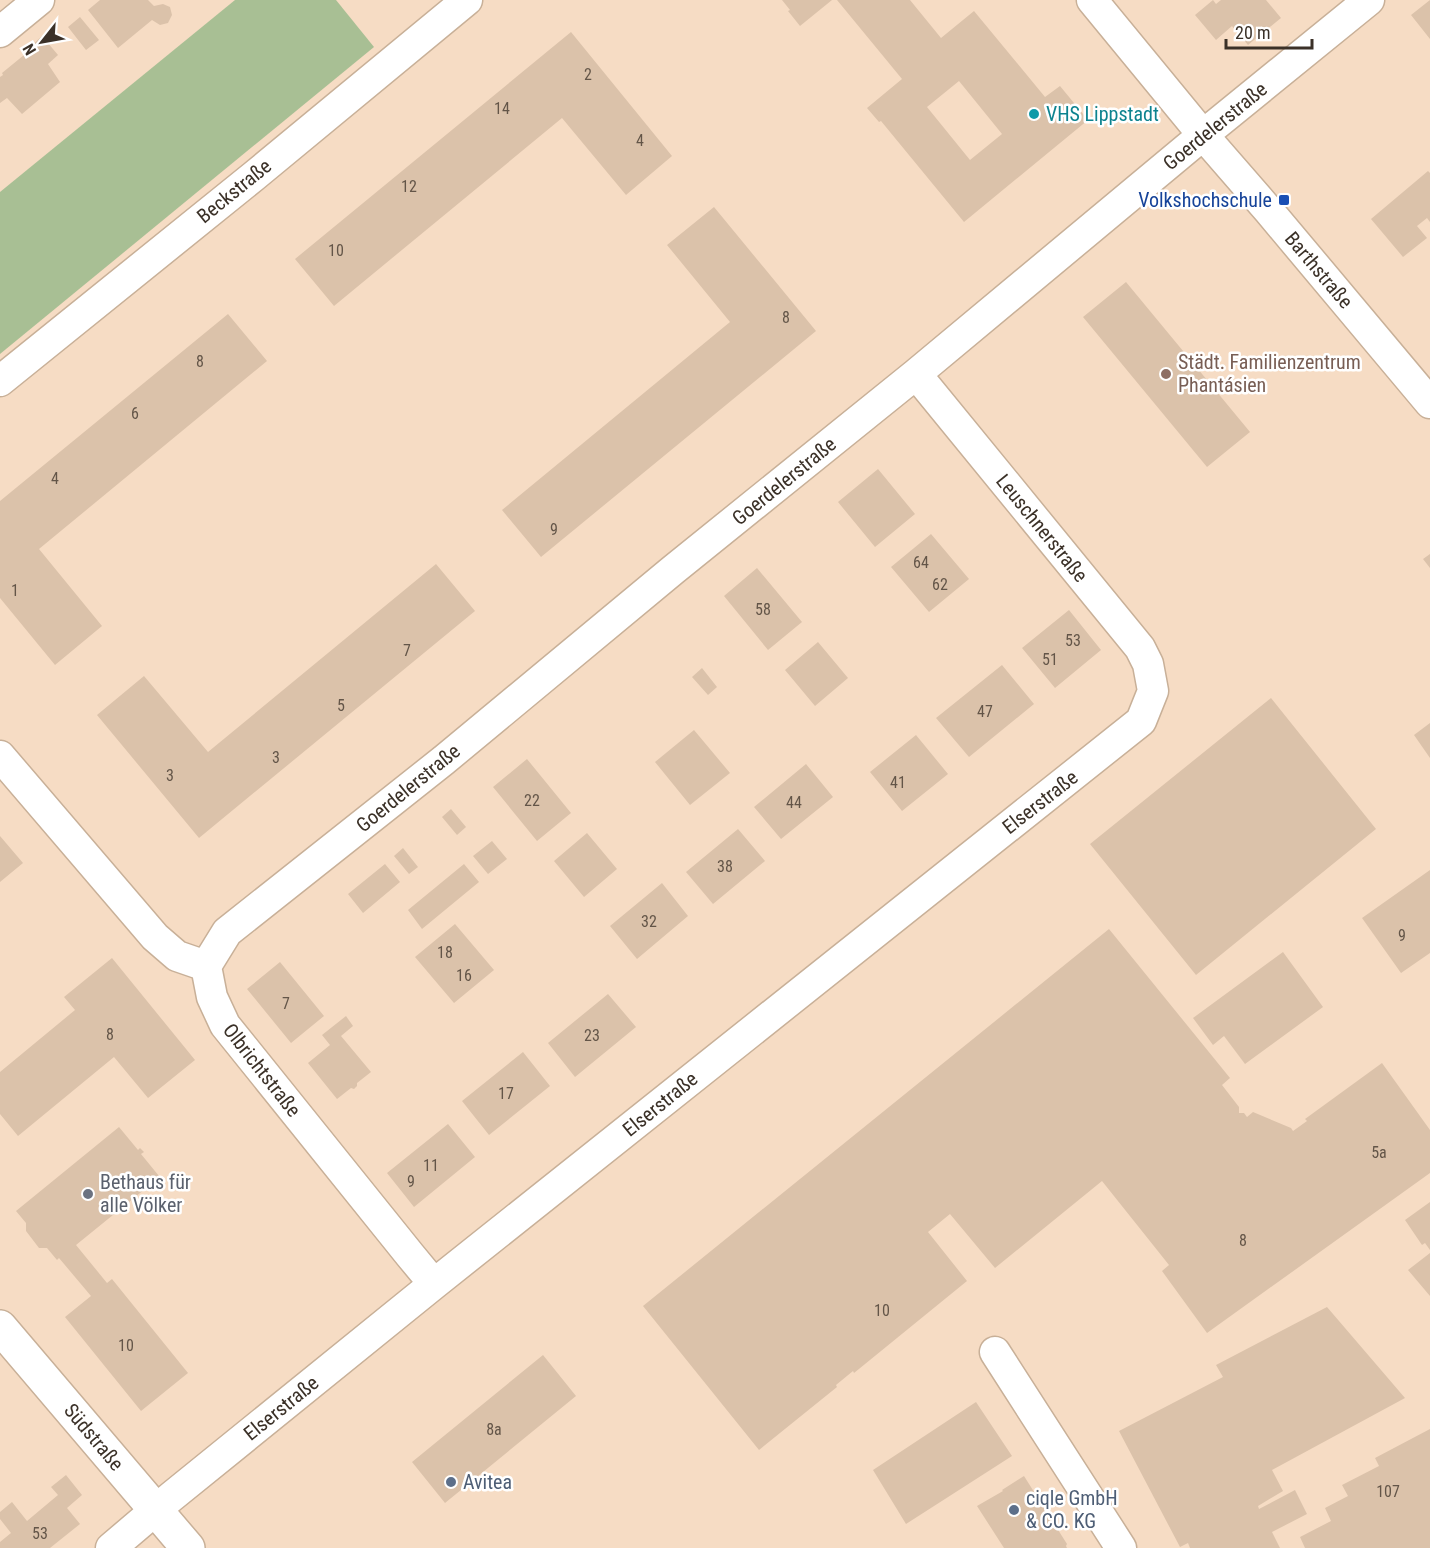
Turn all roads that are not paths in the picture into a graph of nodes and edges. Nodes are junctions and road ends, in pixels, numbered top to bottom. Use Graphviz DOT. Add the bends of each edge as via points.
graph roads {
  1 [pos="39,0"];
  2 [pos="467,0"];
  3 [pos="1092,0"];
  4 [pos="1369,0"];
  5 [pos="0,32"];
  6 [pos="1203,135"];
  7 [pos="916,374"];
  8 [pos="0,381"];
  9 [pos="1430,403"];
  10 [pos="1153,691"];
  11 [pos="0,756"];
  12 [pos="206,966"];
  13 [pos="434,1284"];
  14 [pos="0,1327"];
  15 [pos="995,1352"];
  16 [pos="156,1510"];
  17 [pos="111,1548"];
  18 [pos="188,1548"];
  19 [pos="1121,1548"];
  1 -- 5 [label="street"];
  2 -- 8 [label="street, Beckstraße"];
  3 -- 6 [label="street, Barthstraße"];
  4 -- 6 [label="street, Goerdelerstraße"];
  6 -- 7 [label="street, Goerdelerstraße"];
  6 -- 9 [label="street, Barthstraße"];
  7 -- 10 [label="street, Leuschnerstraße" via="1140,648 1148,664"];
  7 -- 12 [label="street, Goerdelerstraße" via="227,932"];
  10 -- 13 [label="street, Elserstraße" via="1141,722"];
  11 -- 12 [label="street" via="155,937 177,956"];
  12 -- 13 [label="street, Olbrichtstraße" via="212,997 225,1024"];
  13 -- 16 [label="street, Elserstraße"];
  14 -- 16 [label="main road, Südstraße"];
  15 -- 19 [label="street"];
  16 -- 17 [label="street, Elserstraße"];
  16 -- 18 [label="main road, Südstraße"];
}
